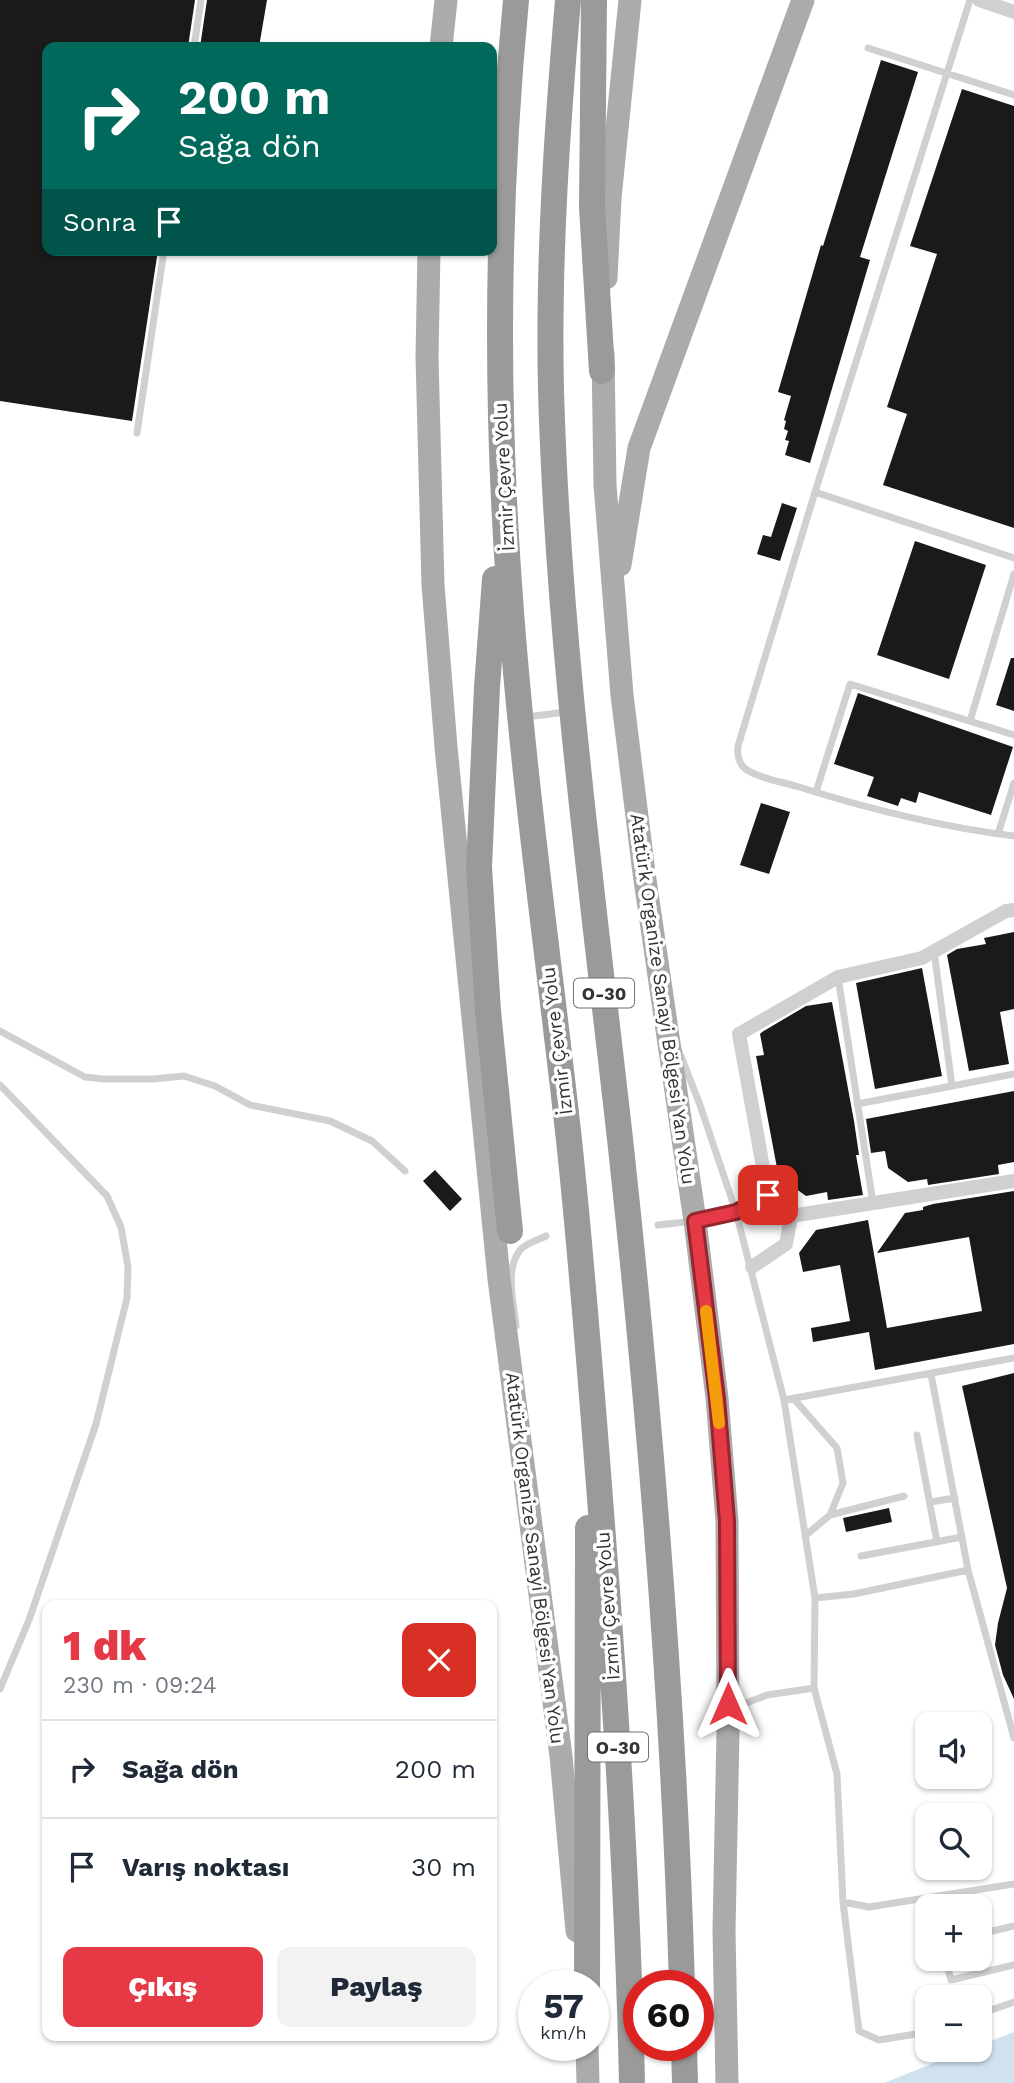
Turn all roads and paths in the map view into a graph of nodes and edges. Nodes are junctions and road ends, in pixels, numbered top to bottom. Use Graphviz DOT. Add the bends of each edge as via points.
graph roads {
  1 [pos="201,0"];
  2 [pos="446,0"];
  3 [pos="507,0"];
  4 [pos="516,0"];
  5 [pos="568,0"];
  6 [pos="594,0"];
  7 [pos="630,0"];
  8 [pos="803,0"];
  9 [pos="970,0"];
  10 [pos="979,0"];
  11 [pos="1014,12"];
  12 [pos="195,42"];
  13 [pos="442,42"];
  14 [pos="868,48"];
  15 [pos="510,59"];
  16 [pos="948,74"];
  17 [pos="1014,94"];
  18 [pos="163,256"];
  19 [pos="429,256"];
  20 [pos="602,371"];
  21 [pos="137,433"];
  22 [pos="503,466"];
  23 [pos="815,492"];
  24 [pos="1014,558"];
  25 [pos="1014,574"];
  26 [pos="614,610"];
  27 [pos="574,711"];
  28 [pos="520,718"];
  29 [pos="970,722"];
  30 [pos="1014,736"];
  31 [pos="1014,783"];
  32 [pos="816,792"];
  33 [pos="998,834"];
  34 [pos="1014,836"];
  35 [pos="1014,910"];
  36 [pos="934,951"];
  37 [pos="838,976"];
  38 [pos="0,1031"];
  39 [pos="669,1034"];
  40 [pos="1014,1074"];
  41 [pos="0,1085"];
  42 [pos="952,1086"];
  43 [pos="858,1104"];
  44 [pos="405,1171"];
  45 [pos="1014,1181"];
  46 [pos="768,1195"];
  47 [pos="873,1203"];
  48 [pos="736,1212"];
  49 [pos="791,1216"];
  50 [pos="695,1221"];
  51 [pos="658,1226"];
  52 [pos="510,1231"];
  53 [pos="546,1236"];
  54 [pos="752,1266"];
  55 [pos="517,1331"];
  56 [pos="1014,1358"];
  57 [pos="931,1374"];
  58 [pos="794,1399"];
  59 [pos="784,1401"];
  60 [pos="594,1411"];
  61 [pos="526,1418"];
  62 [pos="917,1435"];
  63 [pos="904,1496"];
  64 [pos="955,1498"];
  65 [pos="930,1502"];
  66 [pos="528,1509"];
  67 [pos="831,1515"];
  68 [pos="805,1536"];
  69 [pos="962,1537"];
  70 [pos="937,1542"];
  71 [pos="861,1556"];
  72 [pos="968,1570"];
  73 [pos="815,1598"];
  74 [pos="814,1688"];
  75 [pos="0,1689"];
  76 [pos="728,1731"];
  77 [pos="1014,1738"];
  78 [pos="1014,1884"];
  79 [pos="843,1902"];
  80 [pos="1014,1926"];
  81 [pos="992,1931"];
  82 [pos="1014,1965"];
  83 [pos="582,1970"];
  84 [pos="584,1970"];
  85 [pos="681,1970"];
  86 [pos="992,1970"];
  87 [pos="949,1971"];
  88 [pos="989,1971"];
  89 [pos="1014,2003"];
  90 [pos="992,2010"];
  91 [pos="915,2034"];
  92 [pos="587,2061"];
  93 [pos="684,2061"];
  94 [pos="588,2083"];
  95 [pos="632,2083"];
  96 [pos="685,2083"];
  97 [pos="727,2083"];
  1 -- 12 [label="lane"];
  2 -- 13 [label="main road"];
  3 -- 15 [label="highway"];
  4 -- 15 [label="highway, İzmir Çevre Yolu / O-30"];
  5 -- 27 [label="highway, O-30" via="557,134 551,373 562,587"];
  6 -- 20 [label="highway" via="592,207"];
  7 -- 20 [label="main road, Atatürk Organize Sanayi Bölgesi Yan Yolu" via="610,198"];
  8 -- 26 [label="main road" via="639,448"];
  9 -- 16 [label="lane"];
  10 -- 11 [label="street"];
  14 -- 16 [label="lane"];
  15 -- 22 [label="highway, İzmir Çevre Yolu / O-30" via="500,301"];
  16 -- 17 [label="lane"];
  16 -- 23 [label="lane"];
  18 -- 21 [label="lane"];
  19 -- 66 [label="main road, Atatürk Organize Sanayi Bölgesi Yan Yolu" via="434,599 499,1279"];
  20 -- 26 [label="main road, Atatürk Organize Sanayi Bölgesi Yan Yolu"];
  22 -- 28 [label="highway, İzmir Çevre Yolu / O-30"];
  22 -- 52 [label="highway" via="479,867"];
  23 -- 24 [label="lane"];
  23 -- 32 [label="lane" via="737,753 748,771"];
  25 -- 29 [label="lane"];
  26 -- 39 [label="main road, Atatürk Organize Sanayi Bölgesi Yan Yolu" via="644,873"];
  27 -- 28 [label="lane"];
  27 -- 85 [label="highway, O-30" via="643,1367 670,1710"];
  28 -- 60 [label="highway, İzmir Çevre Yolu / O-30"];
  29 -- 30 [label="lane"];
  29 -- 32 [label="lane" via="850,684"];
  31 -- 33 [label="lane"];
  32 -- 33 [label="lane" via="932,823"];
  33 -- 34 [label="lane"];
  35 -- 36 [label="street"];
  36 -- 37 [label="street" via="922,958"];
  36 -- 42 [label="lane"];
  37 -- 43 [label="lane"];
  37 -- 46 [label="street" via="739,1034"];
  38 -- 44 [label="lane" via="85,1077 184,1076 250,1105 330,1121 372,1141"];
  39 -- 48 [label="lane" via="684,1061"];
  39 -- 50 [label="main road, Atatürk Organize Sanayi Bölgesi Yan Yolu"];
  40 -- 42 [label="lane"];
  41 -- 75 [label="lane" via="107,1196 121,1227 128,1267 127,1298 96,1424 29,1620"];
  42 -- 43 [label="lane"];
  43 -- 47 [label="lane"];
  45 -- 47 [label="street"];
  46 -- 48 [label="street"];
  46 -- 49 [label="street"];
  47 -- 49 [label="street"];
  48 -- 50 [label="lane"];
  48 -- 54 [label="lane"];
  49 -- 54 [label="street" via="786,1244"];
  50 -- 51 [label="lane"];
  50 -- 76 [label="main road, Atatürk Organize Sanayi Bölgesi Yan Yolu" via="727,1521"];
  53 -- 55 [label="lane" via="523,1247 514,1260"];
  54 -- 59 [label="lane"];
  56 -- 57 [label="lane"];
  57 -- 58 [label="lane"];
  57 -- 64 [label="lane"];
  58 -- 59 [label="lane"];
  58 -- 67 [label="lane" via="837,1448 843,1483"];
  59 -- 68 [label="lane"];
  60 -- 84 [label="highway" via="587,1586"];
  60 -- 95 [label="highway, İzmir Çevre Yolu / O-30" via="615,1694"];
  61 -- 66 [label="lane"];
  62 -- 65 [label="lane"];
  63 -- 67 [label="lane"];
  64 -- 65 [label="lane"];
  64 -- 69 [label="lane"];
  65 -- 70 [label="lane"];
  66 -- 83 [label="main road, Atatürk Organize Sanayi Bölgesi Yan Yolu" via="561,1756"];
  67 -- 68 [label="lane"];
  68 -- 73 [label="lane"];
  69 -- 70 [label="lane"];
  69 -- 72 [label="lane"];
  70 -- 71 [label="lane"];
  72 -- 73 [label="lane"];
  72 -- 77 [label="lane"];
  73 -- 74 [label="lane"];
  74 -- 76 [label="lane" via="746,1703"];
  74 -- 79 [label="lane" via="837,1774"];
  76 -- 97 [label="main road, Atatürk Organize Sanayi Bölgesi Yan Yolu"];
  78 -- 79 [label="lane" via="869,1907"];
  79 -- 91 [label="lane" via="859,2031 879,2040"];
  80 -- 81 [label="lane"];
  82 -- 86 [label="lane"];
  87 -- 88 [label="lane" via="951,1980"];
  89 -- 90 [label="lane"];
  92 -- 94 [label="main road"];
  93 -- 96 [label="highway"];
}
